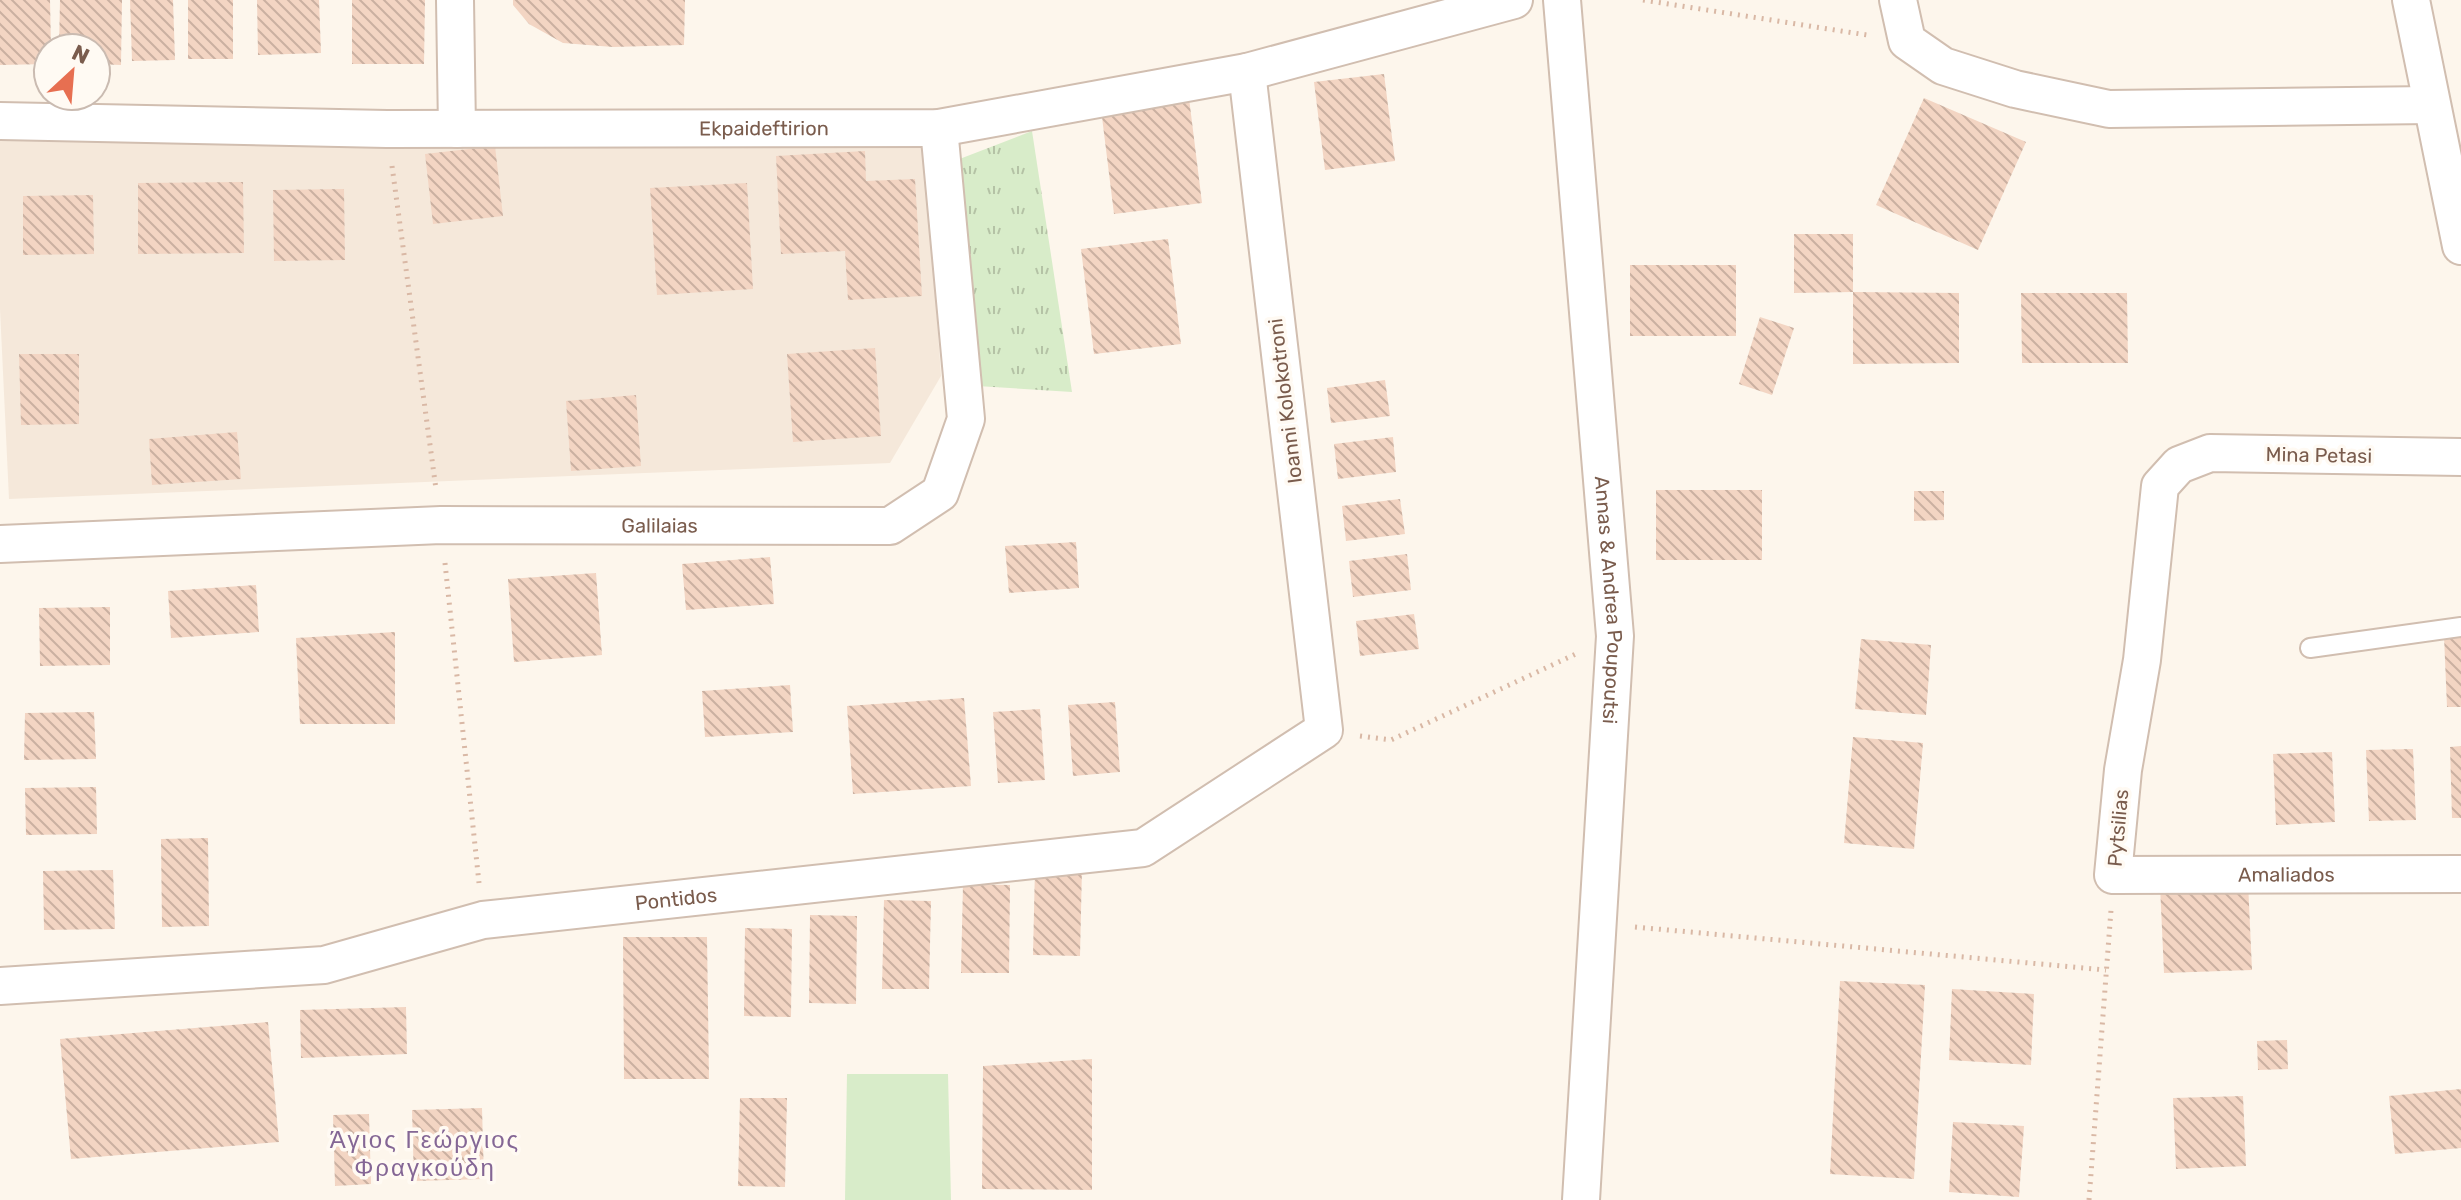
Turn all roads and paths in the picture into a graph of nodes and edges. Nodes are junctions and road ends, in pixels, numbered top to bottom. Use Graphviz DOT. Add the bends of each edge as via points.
graph roads {
  1 [pos="455,0"];
  2 [pos="1514,0"];
  3 [pos="1562,0"];
  4 [pos="1643,0"];
  5 [pos="1898,0"];
  6 [pos="2411,0"];
  7 [pos="1907,41"];
  8 [pos="1247,72"];
  9 [pos="2431,105"];
  10 [pos="0,121"];
  11 [pos="939,128"];
  12 [pos="457,129"];
  13 [pos="2461,246"];
  14 [pos="2461,457"];
  15 [pos="2179,465"];
  16 [pos="0,544"];
  17 [pos="2461,627"];
  18 [pos="1615,636"];
  19 [pos="2310,648"];
  20 [pos="1324,730"];
  21 [pos="2461,874"];
  22 [pos="2113,875"];
  23 [pos="1598,924"];
  24 [pos="2106,970"];
  25 [pos="0,986"];
  26 [pos="1581,1200"];
  27 [pos="2089,1200"];
  1 -- 12 [label="street"];
  2 -- 8 [label="street, Ekpaideftirion"];
  3 -- 18 [label="street, Annas & Andrea Poupoutsi"];
  4 -- 7 [label="path"];
  5 -- 7 [label="street"];
  6 -- 9 [label="street"];
  7 -- 9 [label="street" via="1943,66 2015,89 2109,109"];
  8 -- 11 [label="street, Ekpaideftirion"];
  8 -- 20 [label="street, Ioanni Kolokotroni"];
  9 -- 13 [label="street"];
  10 -- 12 [label="street, Ekpaideftirion"];
  11 -- 12 [label="street, Ekpaideftirion"];
  11 -- 16 [label="street, Galilaias" via="966,419 940,493 890,526 441,525"];
  14 -- 15 [label="street, Mina Petasi" via="2210,453"];
  15 -- 22 [label="street, Pytsilias" via="2160,486"];
  17 -- 19 [label="lane"];
  18 -- 20 [label="path" via="1391,740"];
  18 -- 23 [label="street, Annas & Andrea Poupoutsi"];
  20 -- 25 [label="street, Pontidos" via="1143,848 483,920 324,965"];
  21 -- 22 [label="street, Amaliados"];
  22 -- 24 [label="path, Pytsilias"];
  23 -- 24 [label="path"];
  23 -- 26 [label="street, Annas & Andrea Poupoutsi"];
  24 -- 27 [label="path, Pytsilias"];
}
